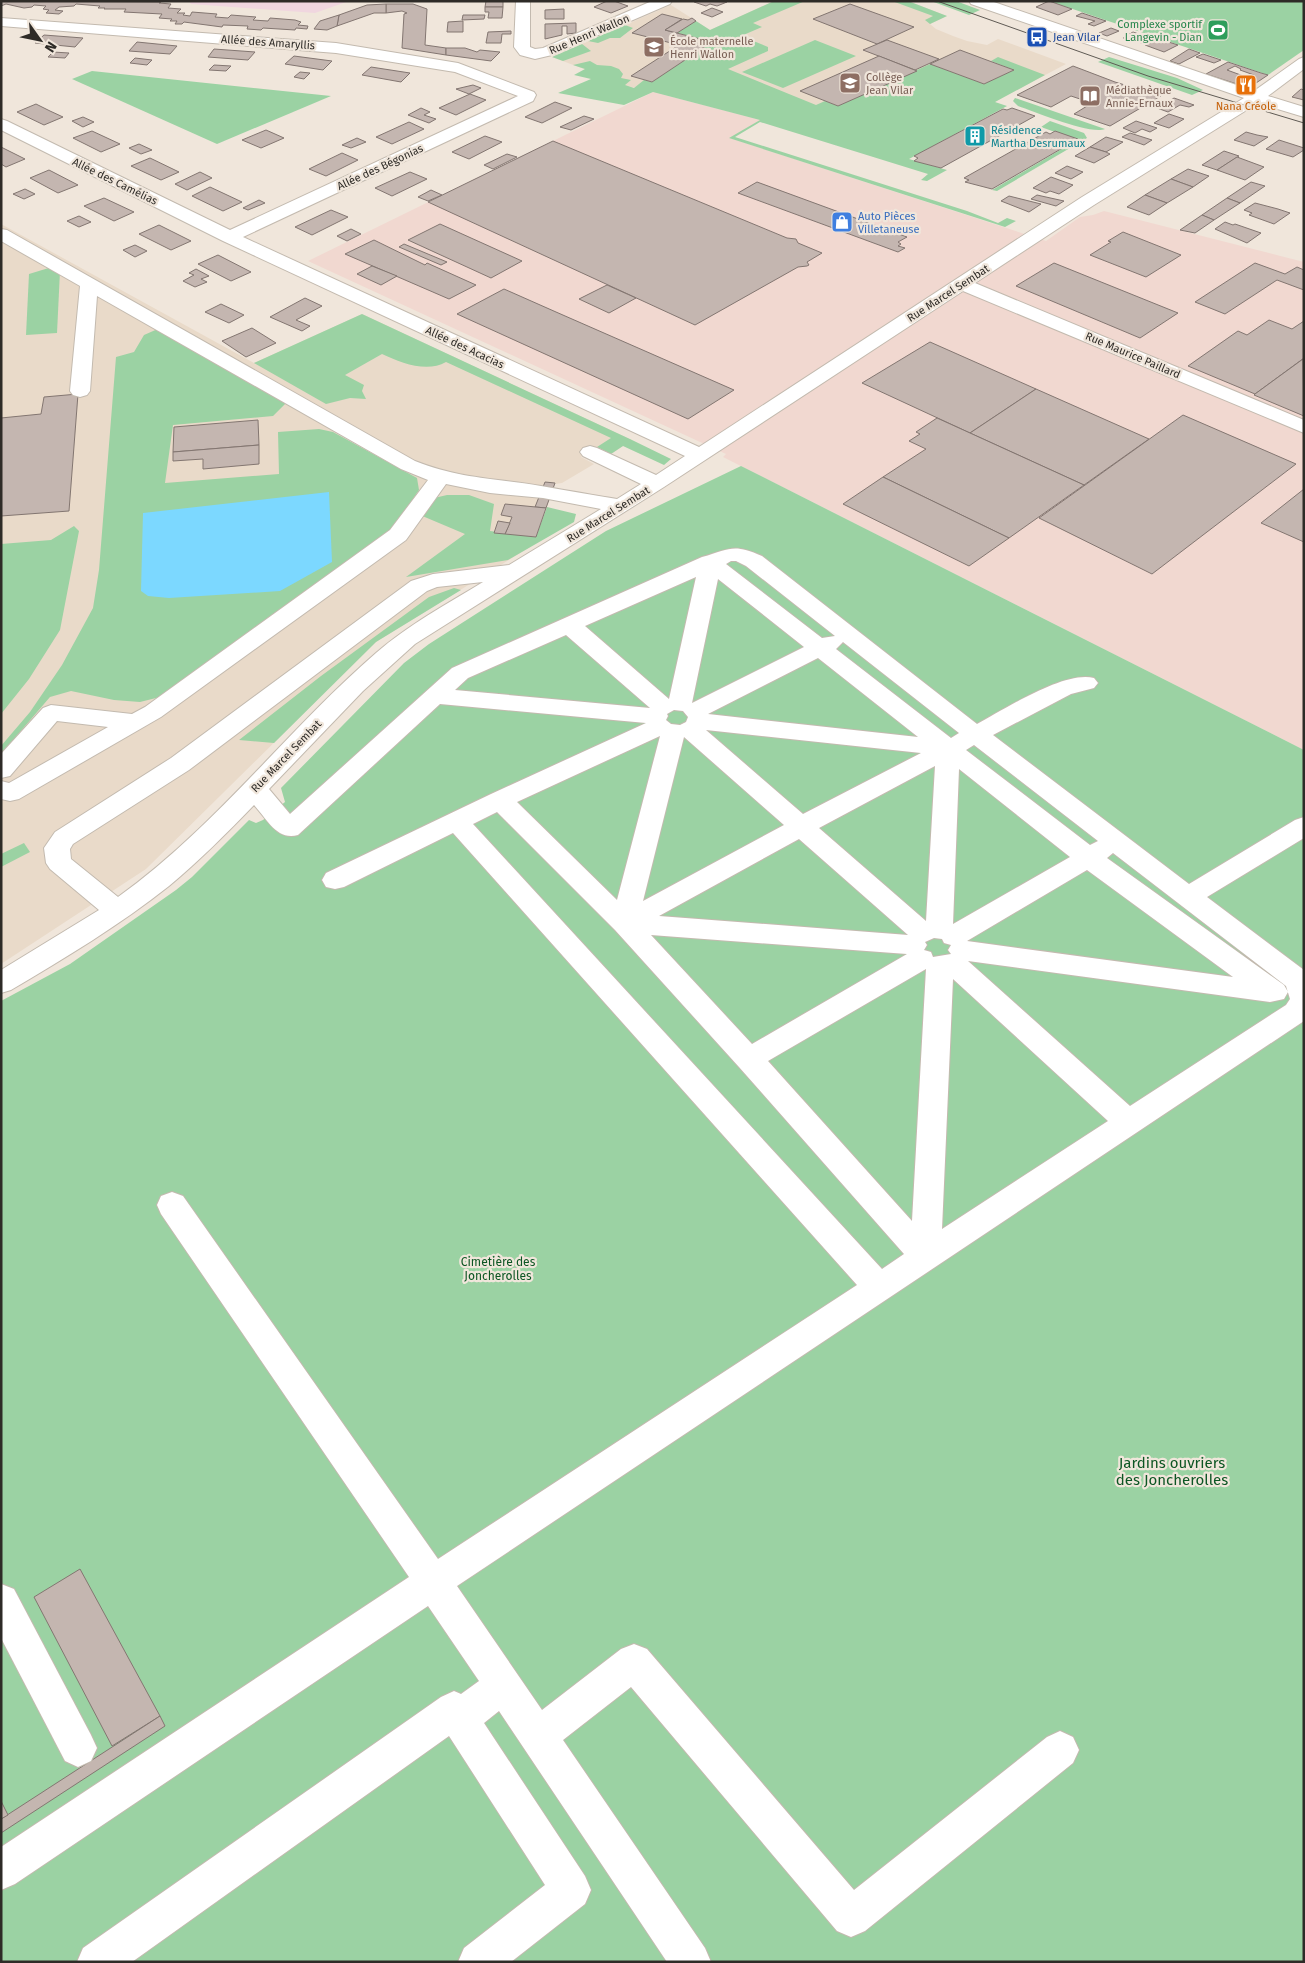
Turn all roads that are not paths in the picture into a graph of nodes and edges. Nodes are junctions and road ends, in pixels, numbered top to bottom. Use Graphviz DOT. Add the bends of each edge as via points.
graph roads {
  1 [pos="524,1"];
  2 [pos="666,1"];
  3 [pos="976,1"];
  4 [pos="1,22"];
  5 [pos="1304,62"];
  6 [pos="528,95"];
  7 [pos="1251,102"];
  8 [pos="1304,112"];
  9 [pos="1273,119"];
  10 [pos="1,124"];
  11 [pos="1,234"];
  12 [pos="229,237"];
  13 [pos="89,284"];
  14 [pos="962,284"];
  15 [pos="80,390"];
  16 [pos="1304,427"];
  17 [pos="590,452"];
  18 [pos="700,455"];
  19 [pos="440,478"];
  20 [pos="657,483"];
  21 [pos="621,506"];
  22 [pos="710,562"];
  23 [pos="516,571"];
  24 [pos="569,625"];
  25 [pos="848,635"];
  26 [pos="819,649"];
  27 [pos="1086,683"];
  28 [pos="434,696"];
  29 [pos="677,718"];
  30 [pos="135,722"];
  31 [pos="975,734"];
  32 [pos="948,748"];
  33 [pos="1,770"];
  34 [pos="254,788"];
  35 [pos="1,789"];
  36 [pos="500,800"];
  37 [pos="456,821"];
  38 [pos="800,826"];
  39 [pos="1304,826"];
  40 [pos="1116,842"];
  41 [pos="1089,858"];
  42 [pos="335,880"];
  43 [pos="1188,897"];
  44 [pos="117,910"];
  45 [pos="624,923"];
  46 [pos="938,948"];
  47 [pos="1,983"];
  48 [pos="1274,992"];
  49 [pos="1304,998"];
  50 [pos="749,1059"];
  51 [pos="1129,1123"];
  52 [pos="172,1205"];
  53 [pos="925,1257"];
  54 [pos="879,1287"];
  55 [pos="433,1582"];
  56 [pos="1,1601"];
  57 [pos="503,1686"];
  58 [pos="459,1718"];
  59 [pos="538,1736"];
  60 [pos="78,1748"];
  61 [pos="1060,1750"];
  62 [pos="1,1870"];
  63 [pos="97,1962"];
  64 [pos="478,1962"];
  65 [pos="691,1962"];
  1 -- 2 [label="street, Rue Henri Wallon" via="523,50 539,54"];
  3 -- 7 [label="street"];
  4 -- 6 [label="street, Allée des Amaryllis" via="328,46 458,68"];
  5 -- 7 [label="street, Rue Marcel Sembat"];
  6 -- 12 [label="street, Allée des Bégonias" via="516,104"];
  7 -- 8 [label="street"];
  7 -- 9 [label="street"];
  7 -- 14 [label="street, Rue Marcel Sembat" via="1088,200"];
  10 -- 12 [label="street, Allée des Camélias"];
  11 -- 13 [label="street"];
  12 -- 18 [label="street, Allée des Acacias"];
  13 -- 15 [label="street"];
  13 -- 19 [label="street" via="408,465"];
  14 -- 16 [label="street, Rue Maurice Paillard"];
  14 -- 18 [label="street, Rue Marcel Sembat"];
  17 -- 20 [label="street"];
  18 -- 20 [label="street, Rue Marcel Sembat"];
  19 -- 21 [label="street"];
  19 -- 30 [label="street" via="398,535"];
  20 -- 21 [label="street, Rue Marcel Sembat"];
  21 -- 23 [label="street, Rue Marcel Sembat"];
  22 -- 24 [label="street"];
  22 -- 25 [label="street" via="727,555 744,556"];
  22 -- 26 [label="street"];
  22 -- 29 [label="street"];
  23 -- 34 [label="street, Rue Marcel Sembat" via="389,653"];
  23 -- 44 [label="street" via="433,581 419,586 168,773 64,838 58,848 58,863"];
  24 -- 28 [label="street" via="460,672"];
  24 -- 29 [label="street"];
  25 -- 26 [label="street"];
  25 -- 31 [label="street"];
  26 -- 29 [label="street"];
  26 -- 32 [label="street"];
  27 -- 31 [label="street" via="1064,688"];
  28 -- 29 [label="street"];
  28 -- 34 [label="street" via="289,829"];
  29 -- 32 [label="street"];
  29 -- 36 [label="street"];
  29 -- 38 [label="street"];
  29 -- 45 [label="street"];
  30 -- 33 [label="street" via="51,713"];
  30 -- 35 [label="street" via="10,793"];
  31 -- 32 [label="street"];
  31 -- 40 [label="street"];
  32 -- 38 [label="street"];
  32 -- 41 [label="street"];
  32 -- 46 [label="street"];
  34 -- 44 [label="street, Rue Marcel Sembat" via="180,862"];
  36 -- 37 [label="street"];
  36 -- 45 [label="street"];
  37 -- 42 [label="street"];
  37 -- 54 [label="street"];
  38 -- 45 [label="street"];
  38 -- 46 [label="street"];
  39 -- 43 [label="street"];
  40 -- 41 [label="street"];
  40 -- 43 [label="street"];
  41 -- 46 [label="street"];
  41 -- 48 [label="street"];
  43 -- 49 [label="street" via="1296,979 1303,989"];
  44 -- 47 [label="street, Rue Marcel Sembat"];
  45 -- 46 [label="street"];
  45 -- 50 [label="street"];
  46 -- 48 [label="street"];
  46 -- 50 [label="street"];
  46 -- 51 [label="street"];
  46 -- 53 [label="street"];
  48 -- 49 [label="street"];
  49 -- 51 [label="street" via="1296,1012"];
  50 -- 53 [label="street"];
  51 -- 53 [label="street"];
  52 -- 55 [label="street"];
  53 -- 54 [label="street"];
  54 -- 55 [label="street"];
  55 -- 57 [label="street"];
  55 -- 62 [label="street"];
  56 -- 60 [label="street"];
  57 -- 58 [label="street"];
  57 -- 59 [label="street"];
  58 -- 63 [label="street" via="454,1710"];
  58 -- 64 [label="street" via="571,1890"];
  59 -- 61 [label="street" via="634,1662 851,1917"];
  59 -- 65 [label="street"];
}
